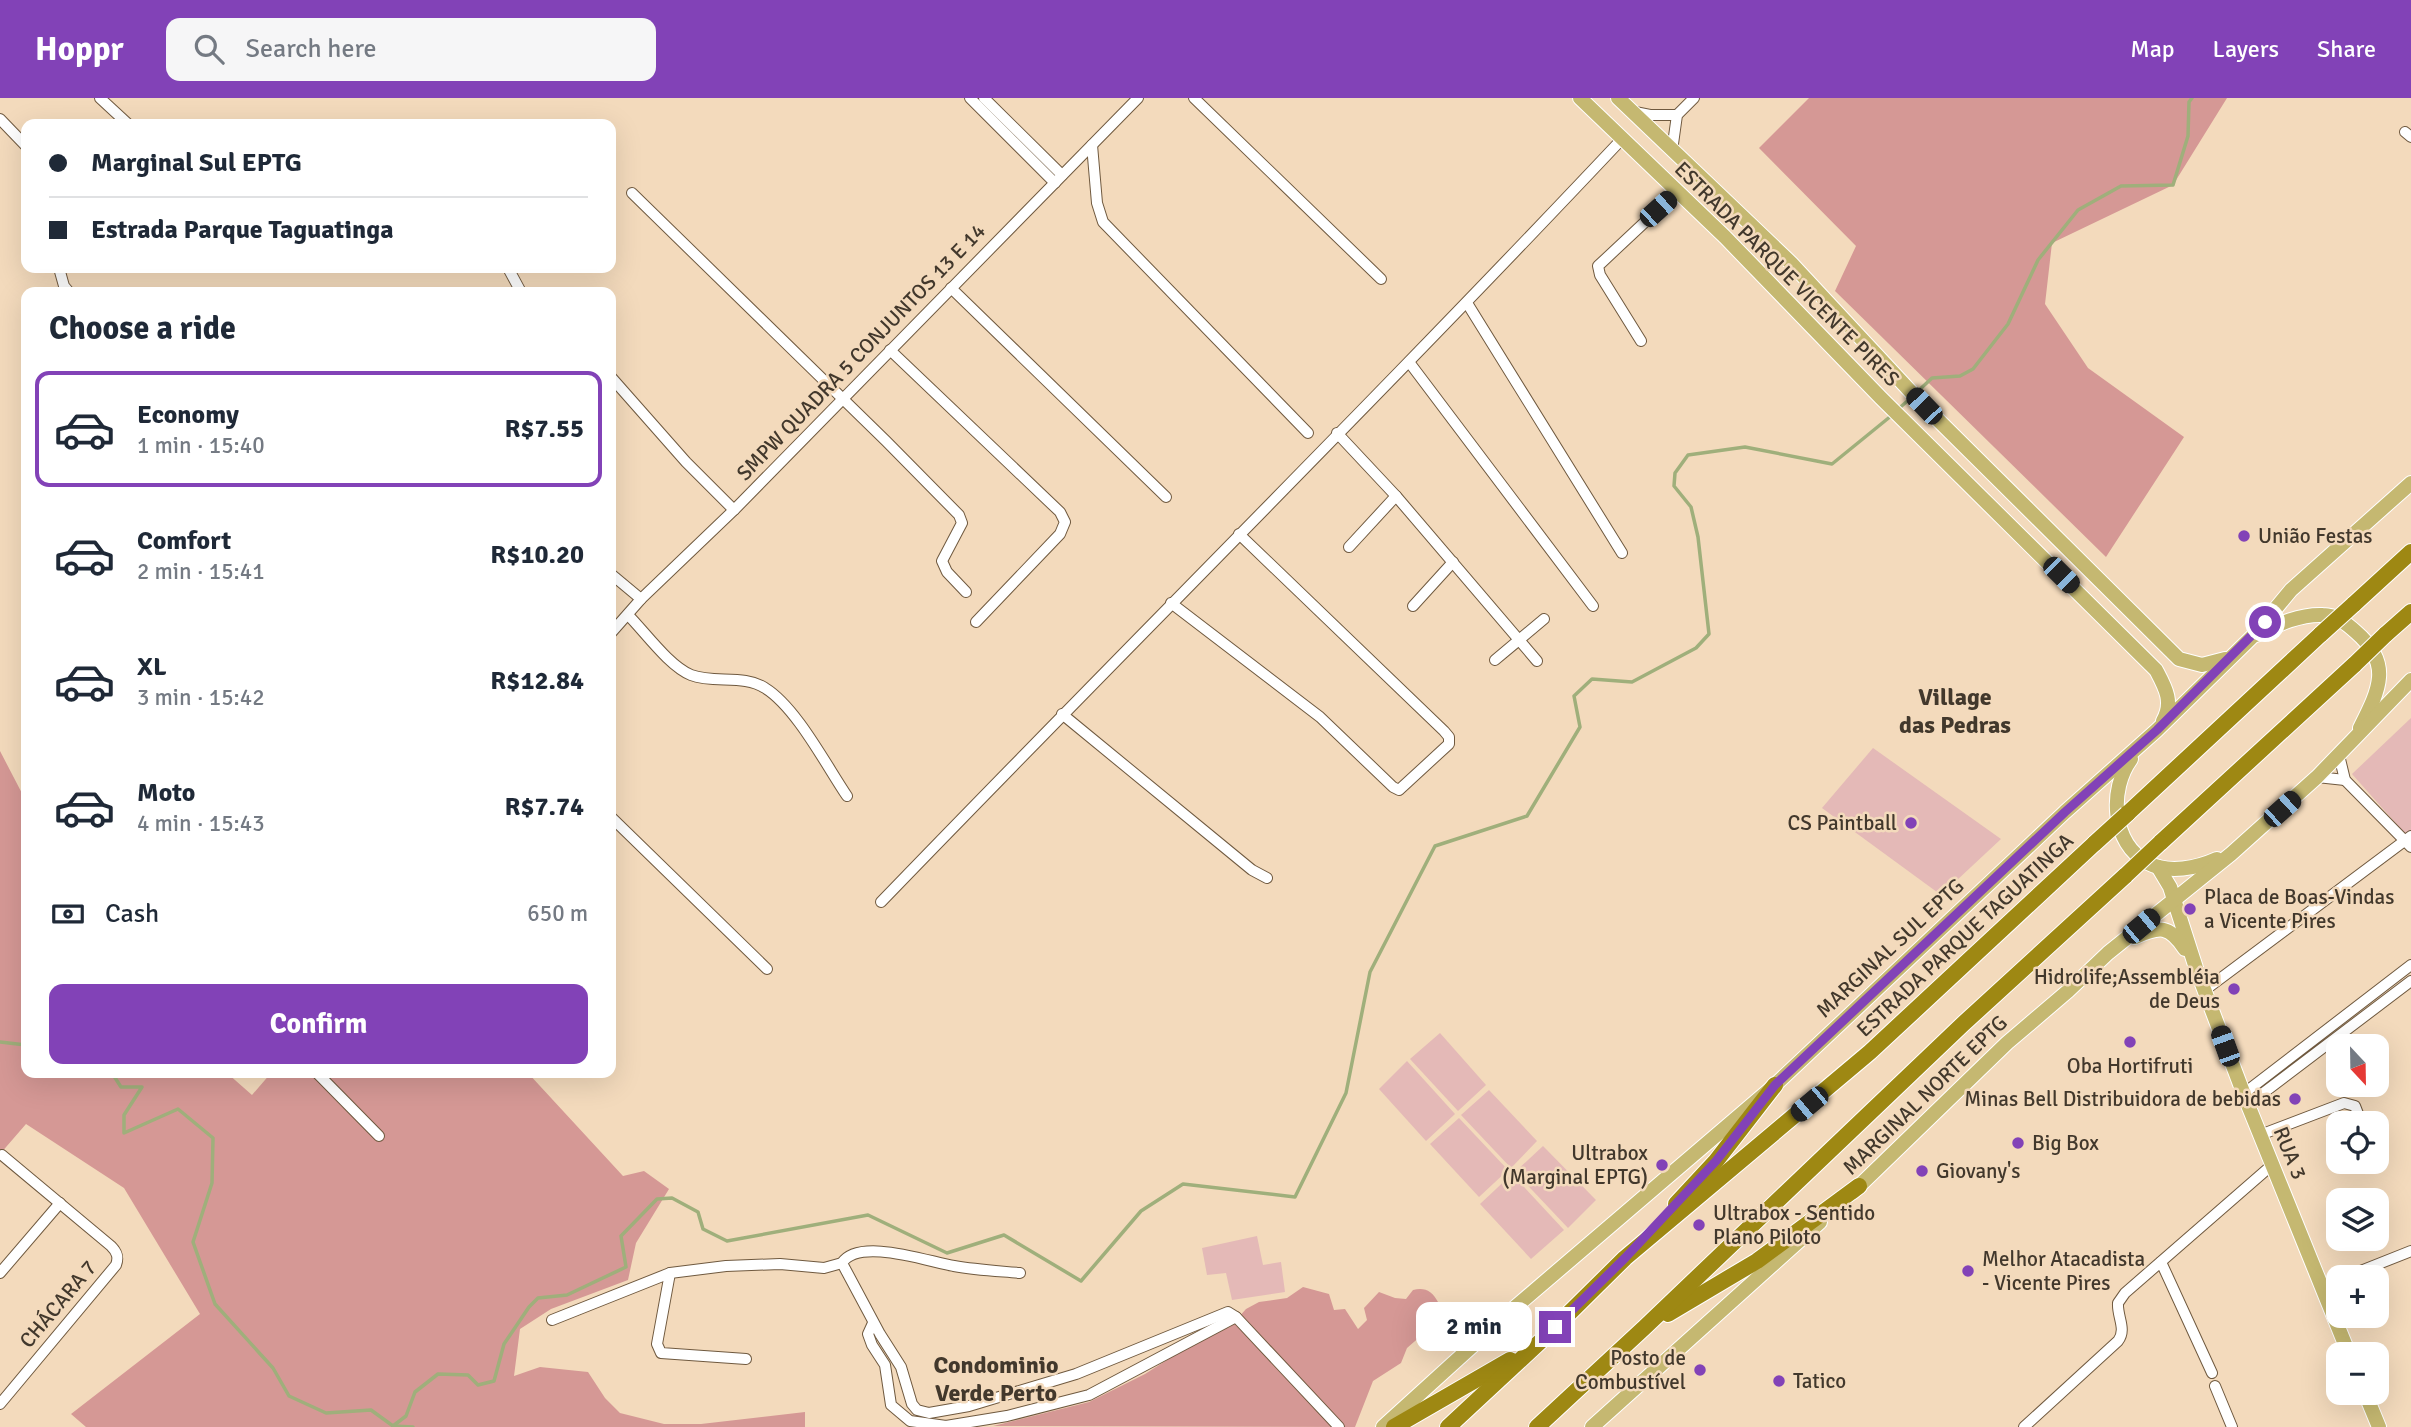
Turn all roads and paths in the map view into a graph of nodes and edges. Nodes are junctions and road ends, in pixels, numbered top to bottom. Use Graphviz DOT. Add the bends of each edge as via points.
graph roads {
  1 [pos="100,98"];
  2 [pos="970,98"];
  3 [pos="984,98"];
  4 [pos="1138,98"];
  5 [pos="1194,98"];
  6 [pos="1580,98"];
  7 [pos="1618,98"];
  8 [pos="1694,98"];
  9 [pos="1631,110"];
  10 [pos="1677,116"];
  11 [pos="0,119"];
  12 [pos="123,119"];
  13 [pos="1003,124"];
  14 [pos="1622,139"];
  15 [pos="21,141"];
  16 [pos="1093,145"];
  17 [pos="1672,151"];
  18 [pos="1058,179"];
  19 [pos="632,192"];
  20 [pos="1677,192"];
  21 [pos="1767,242"];
  22 [pos="1744,258"];
  23 [pos="1381,279"];
  24 [pos="951,288"];
  25 [pos="1467,303"];
  26 [pos="1641,341"];
  27 [pos="890,350"];
  28 [pos="1409,362"];
  29 [pos="616,383"];
  30 [pos="842,398"];
  31 [pos="1308,433"];
  32 [pos="1337,433"];
  33 [pos="2411,483"];
  34 [pos="1396,496"];
  35 [pos="1166,497"];
  36 [pos="734,510"];
  37 [pos="1238,534"];
  38 [pos="1349,547"];
  39 [pos="2411,551"];
  40 [pos="1622,553"];
  41 [pos="1454,562"];
  42 [pos="616,578"];
  43 [pos="967,592"];
  44 [pos="641,599"];
  45 [pos="1171,603"];
  46 [pos="1413,606"];
  47 [pos="1593,606"];
  48 [pos="2411,612"];
  49 [pos="628,615"];
  50 [pos="1545,619"];
  51 [pos="976,622"];
  52 [pos="616,628"];
  53 [pos="2252,637"];
  54 [pos="1520,640"];
  55 [pos="2234,654"];
  56 [pos="1495,660"];
  57 [pos="1537,661"];
  58 [pos="2411,680"];
  59 [pos="1062,714"];
  60 [pos="2157,730"];
  61 [pos="2353,742"];
  62 [pos="2142,743"];
  63 [pos="2339,755"];
  64 [pos="2317,777"];
  65 [pos="2345,780"];
  66 [pos="847,796"];
  67 [pos="616,822"];
  68 [pos="2409,841"];
  69 [pos="2231,854"];
  70 [pos="2158,867"];
  71 [pos="2208,871"];
  72 [pos="1267,878"];
  73 [pos="2174,899"];
  74 [pos="881,902"];
  75 [pos="2108,953"];
  76 [pos="2195,965"];
  77 [pos="2411,965"];
  78 [pos="767,969"];
  79 [pos="2411,981"];
  80 [pos="2205,990"];
  81 [pos="322,1078"];
  82 [pos="1775,1085"];
  83 [pos="2246,1100"];
  84 [pos="2357,1111"];
  85 [pos="2260,1135"];
  86 [pos="379,1136"];
  87 [pos="2,1155"];
  88 [pos="2272,1165"];
  89 [pos="1859,1186"];
  90 [pos="60,1203"];
  91 [pos="2411,1251"];
  92 [pos="1625,1258"];
  93 [pos="2161,1262"];
  94 [pos="842,1263"];
  95 [pos="2376,1265"];
  96 [pos="0,1273"];
  97 [pos="670,1273"];
  98 [pos="1020,1273"];
  99 [pos="2326,1285"];
  100 [pos="2322,1287"];
  101 [pos="1236,1317"];
  102 [pos="552,1320"];
  103 [pos="873,1323"];
  104 [pos="1645,1327"];
  105 [pos="1544,1338"];
  106 [pos="2344,1342"];
  107 [pos="746,1359"];
  108 [pos="2213,1373"];
  109 [pos="2215,1386"];
  110 [pos="0,1404"];
  111 [pos="2370,1405"];
  112 [pos="1339,1427"];
  113 [pos="1383,1427"];
  114 [pos="1394,1427"];
  115 [pos="1448,1427"];
  116 [pos="1536,1427"];
  117 [pos="1592,1427"];
  118 [pos="2024,1427"];
  119 [pos="2232,1427"];
  120 [pos="2379,1427"];
  1 -- 12 [label="street"];
  2 -- 13 [label="street"];
  3 -- 13 [label="street"];
  4 -- 16 [label="street, SMPW QUADRA 5 CONJUNTOS 13 E 14"];
  5 -- 23 [label="street"];
  6 -- 14 [label="main road, ESTRADA PARQUE VICENTE PIRES"];
  7 -- 9 [label="main road, ESTRADA PARQUE VICENTE PIRES"];
  8 -- 10 [label="street"];
  9 -- 10 [label="street"];
  9 -- 17 [label="main road, ESTRADA PARQUE VICENTE PIRES"];
  10 -- 17 [label="street"];
  11 -- 15 [label="street"];
  13 -- 18 [label="street"];
  14 -- 20 [label="main road, ESTRADA PARQUE VICENTE PIRES"];
  14 -- 25 [label="street"];
  16 -- 18 [label="street, SMPW QUADRA 5 CONJUNTOS 13 E 14"];
  16 -- 31 [label="street" via="1097,203 1103,222"];
  17 -- 21 [label="main road, ESTRADA PARQUE VICENTE PIRES"];
  18 -- 24 [label="street, SMPW QUADRA 5 CONJUNTOS 13 E 14"];
  19 -- 30 [label="street"];
  20 -- 22 [label="main road, ESTRADA PARQUE VICENTE PIRES"];
  20 -- 26 [label="street" via="1598,266"];
  21 -- 22 [label="main road" via="1755,260"];
  21 -- 55 [label="main road, ESTRADA PARQUE VICENTE PIRES" via="1924,406 2179,659 2202,665"];
  22 -- 60 [label="main road, ESTRADA PARQUE VICENTE PIRES" via="2156,670 2169,704"];
  24 -- 27 [label="street, SMPW QUADRA 5 CONJUNTOS 13 E 14"];
  24 -- 35 [label="street"];
  25 -- 28 [label="street"];
  25 -- 40 [label="street"];
  27 -- 30 [label="street, SMPW QUADRA 5 CONJUNTOS 13 E 14"];
  27 -- 51 [label="street" via="1060,512 1065,522 1060,534"];
  28 -- 32 [label="street"];
  28 -- 47 [label="street"];
  29 -- 36 [label="street"];
  30 -- 36 [label="street, SMPW QUADRA 5 CONJUNTOS 13 E 14"];
  30 -- 43 [label="street" via="959,515 961,523 942,561"];
  32 -- 34 [label="street"];
  32 -- 37 [label="street"];
  33 -- 53 [label="main road, MARGINAL SUL EPTG" via="2291,590"];
  34 -- 38 [label="street"];
  34 -- 41 [label="street"];
  36 -- 44 [label="street, SMPW QUADRA 5 CONJUNTOS 13 E 14"];
  37 -- 45 [label="street"];
  37 -- 45 [label="street" via="1444,731 1449,744 1408,785 1399,790 1393,787 1320,718"];
  39 -- 92 [label="highway, ESTRADA PARQUE TAGUATINGA, bridge" via="1870,1052"];
  41 -- 46 [label="street"];
  41 -- 54 [label="street"];
  42 -- 44 [label="street"];
  44 -- 49 [label="street, SMPW QUADRA 5 CONJUNTOS 13 E 14"];
  45 -- 59 [label="street"];
  48 -- 104 [label="highway, bridge" via="1963,1024"];
  49 -- 52 [label="street, SMPW QUADRA 5 CONJUNTOS 13 E 14"];
  49 -- 66 [label="street" via="690,674 751,682 770,691 800,725"];
  50 -- 54 [label="street"];
  53 -- 55 [label="main road, MARGINAL SUL EPTG"];
  53 -- 61 [label="main road" via="2289,620 2323,615 2334,616 2364,639 2379,661 2379,674 2372,705"];
  54 -- 56 [label="street"];
  54 -- 57 [label="street"];
  55 -- 60 [label="main road, MARGINAL SUL EPTG"];
  58 -- 61 [label="main road, MARGINAL NORTE EPTG"];
  59 -- 72 [label="street"];
  59 -- 74 [label="street"];
  60 -- 62 [label="main road, MARGINAL SUL EPTG"];
  61 -- 63 [label="main road, MARGINAL NORTE EPTG"];
  62 -- 70 [label="main road" via="2125,767 2116,806 2126,841 2138,856"];
  62 -- 82 [label="main road, MARGINAL SUL EPTG"];
  63 -- 64 [label="main road, MARGINAL NORTE EPTG"];
  63 -- 65 [label="street"];
  64 -- 65 [label="street"];
  64 -- 69 [label="main road, MARGINAL NORTE EPTG"];
  65 -- 68 [label="street"];
  67 -- 78 [label="street"];
  68 -- 80 [label="street"];
  69 -- 70 [label="main road" via="2201,866"];
  69 -- 71 [label="main road, MARGINAL NORTE EPTG"];
  70 -- 73 [label="main road"];
  71 -- 73 [label="main road, MARGINAL NORTE EPTG"];
  71 -- 76 [label="main road" via="2189,894 2185,908"];
  73 -- 75 [label="main road, MARGINAL NORTE EPTG"];
  73 -- 76 [label="main road"];
  75 -- 76 [label="main road" via="2160,928 2177,937"];
  75 -- 89 [label="main road, MARGINAL NORTE EPTG"];
  76 -- 80 [label="main road, RUA 3"];
  77 -- 83 [label="street" via="2247,1091"];
  79 -- 83 [label="street" via="2254,1100"];
  80 -- 83 [label="main road, RUA 3"];
  81 -- 86 [label="street"];
  82 -- 92 [label="highway" via="1716,1161"];
  82 -- 113 [label="main road, MARGINAL SUL EPTG"];
  83 -- 85 [label="main road, RUA 3"];
  84 -- 85 [label="street" via="2344,1102"];
  85 -- 88 [label="main road, RUA 3"];
  87 -- 90 [label="street, CHÁCARA 7"];
  88 -- 93 [label="street"];
  88 -- 100 [label="main road, RUA 3"];
  89 -- 104 [label="highway" via="1757,1261"];
  89 -- 117 [label="main road, MARGINAL NORTE EPTG"];
  90 -- 96 [label="street"];
  90 -- 110 [label="street, CHÁCARA 7" via="111,1246 118,1260"];
  91 -- 95 [label="street"];
  92 -- 105 [label="highway, ESTRADA PARQUE TAGUATINGA"];
  93 -- 108 [label="street"];
  93 -- 118 [label="street" via="2118,1303 2122,1327 2118,1341"];
  94 -- 97 [label="street" via="824,1268 780,1264"];
  94 -- 98 [label="street" via="852,1256 887,1252 953,1266"];
  94 -- 103 [label="street"];
  97 -- 102 [label="street"];
  97 -- 107 [label="street" via="657,1344 661,1353"];
  99 -- 100 [label="street"];
  100 -- 106 [label="main road, RUA 3"];
  101 -- 103 [label="street" via="1220,1313 1076,1374 929,1413 912,1404 901,1367"];
  101 -- 103 [label="street" via="1089,1395 946,1426 910,1421 891,1405 885,1365 868,1334"];
  101 -- 112 [label="street"];
  104 -- 116 [label="highway"];
  105 -- 114 [label="highway"];
  105 -- 115 [label="highway, ESTRADA PARQUE TAGUATINGA"];
  109 -- 119 [label="street"];
  111 -- 120 [label="main road"];
}
